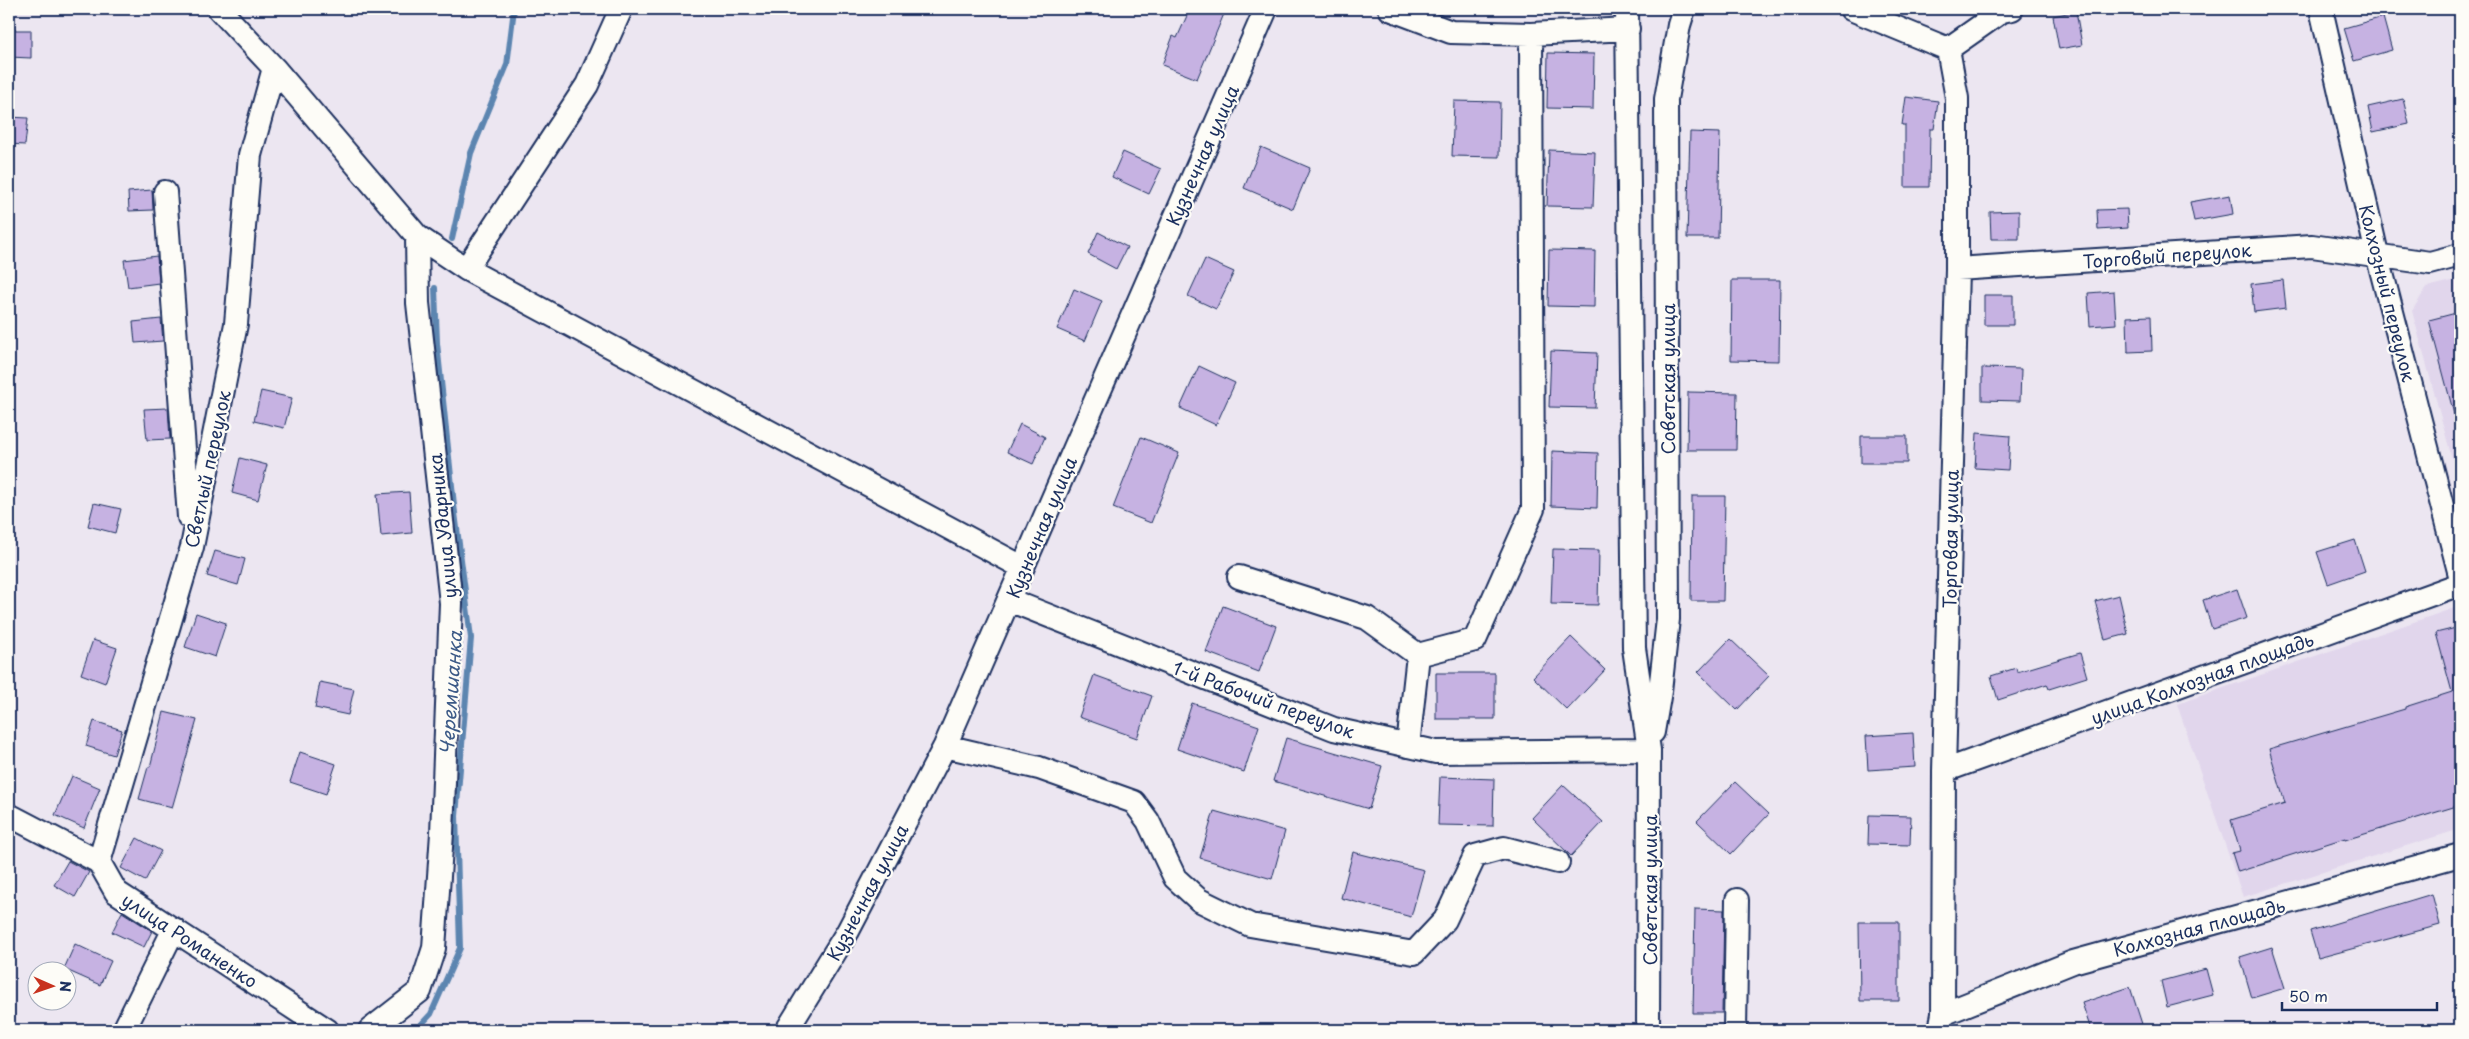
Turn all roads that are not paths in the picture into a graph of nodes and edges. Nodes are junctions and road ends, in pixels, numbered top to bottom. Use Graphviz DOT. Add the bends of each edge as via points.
graph roads {
  1 [pos="219,9"];
  2 [pos="620,9"];
  3 [pos="1266,9"];
  4 [pos="1390,9"];
  5 [pos="1684,9"];
  6 [pos="1851,9"];
  7 [pos="2320,9"];
  8 [pos="2006,10"];
  9 [pos="1628,19"];
  10 [pos="1531,34"];
  11 [pos="1948,49"];
  12 [pos="274,68"];
  13 [pos="164,192"];
  14 [pos="417,236"];
  15 [pos="2377,254"];
  16 [pos="2460,255"];
  17 [pos="466,269"];
  18 [pos="1957,269"];
  19 [pos="192,547"];
  20 [pos="1022,567"];
  21 [pos="2460,575"];
  22 [pos="1239,577"];
  23 [pos="2460,584"];
  24 [pos="1009,600"];
  25 [pos="1418,655"];
  26 [pos="944,746"];
  27 [pos="1408,746"];
  28 [pos="1649,750"];
  29 [pos="1944,771"];
  30 [pos="9,815"];
  31 [pos="2460,855"];
  32 [pos="99,862"];
  33 [pos="1558,862"];
  34 [pos="1737,900"];
  35 [pos="174,929"];
  36 [pos="1941,1022"];
  37 [pos="124,1030"];
  38 [pos="327,1030"];
  39 [pos="370,1030"];
  40 [pos="787,1030"];
  41 [pos="1648,1030"];
  42 [pos="1735,1030"];
  1 -- 12 [label="street"];
  2 -- 17 [label="street" via="587,85"];
  3 -- 20 [label="street, Кузнечная улица"];
  4 -- 10 [label="street" via="1451,32"];
  5 -- 28 [label="street, Советская улица" via="1666,99 1668,619"];
  6 -- 11 [label="street"];
  7 -- 15 [label="street, Колхозный переулок"];
  8 -- 11 [label="street"];
  9 -- 10 [label="street"];
  9 -- 28 [label="street, Советская улица" via="1634,648"];
  10 -- 25 [label="street" via="1533,509 1475,640"];
  11 -- 18 [label="street, Торговая улица" via="1957,98"];
  12 -- 14 [label="street"];
  12 -- 19 [label="street, Светлый переулок" via="250,155 236,324"];
  13 -- 19 [label="street"];
  14 -- 17 [label="street"];
  14 -- 39 [label="street, улица Ударника" via="418,302 451,603 442,833 434,948 420,990"];
  15 -- 16 [label="street, Торговый переулок" via="2430,262"];
  15 -- 18 [label="street, Торговый переулок" via="2312,246"];
  15 -- 21 [label="street, Колхозный переулок"];
  17 -- 20 [label="street"];
  18 -- 29 [label="street, Торговая улица"];
  19 -- 32 [label="street, Светлый переулок"];
  20 -- 24 [label="street, Кузнечная улица"];
  22 -- 25 [label="street" via="1367,618"];
  23 -- 29 [label="street, улица Колхозная площадь"];
  24 -- 26 [label="street, Кузнечная улица"];
  24 -- 27 [label="street, 1-й Рабочий переулок" via="1334,729"];
  25 -- 27 [label="street"];
  26 -- 33 [label="street" via="1038,768 1134,802 1148,821 1175,878 1199,900 1250,925 1414,953 1445,920 1475,856 1504,848"];
  26 -- 40 [label="street, Кузнечная улица" via="848,931"];
  27 -- 28 [label="street, 1-й Рабочий переулок" via="1436,752"];
  28 -- 41 [label="street, Советская улица"];
  29 -- 36 [label="street, Торговая улица"];
  30 -- 32 [label="street"];
  31 -- 36 [label="street, Колхозная площадь" via="2073,962"];
  32 -- 35 [label="street, улица Романенко" via="116,892"];
  34 -- 42 [label="street"];
  35 -- 37 [label="street"];
  35 -- 38 [label="street, улица Романенко"];
}
